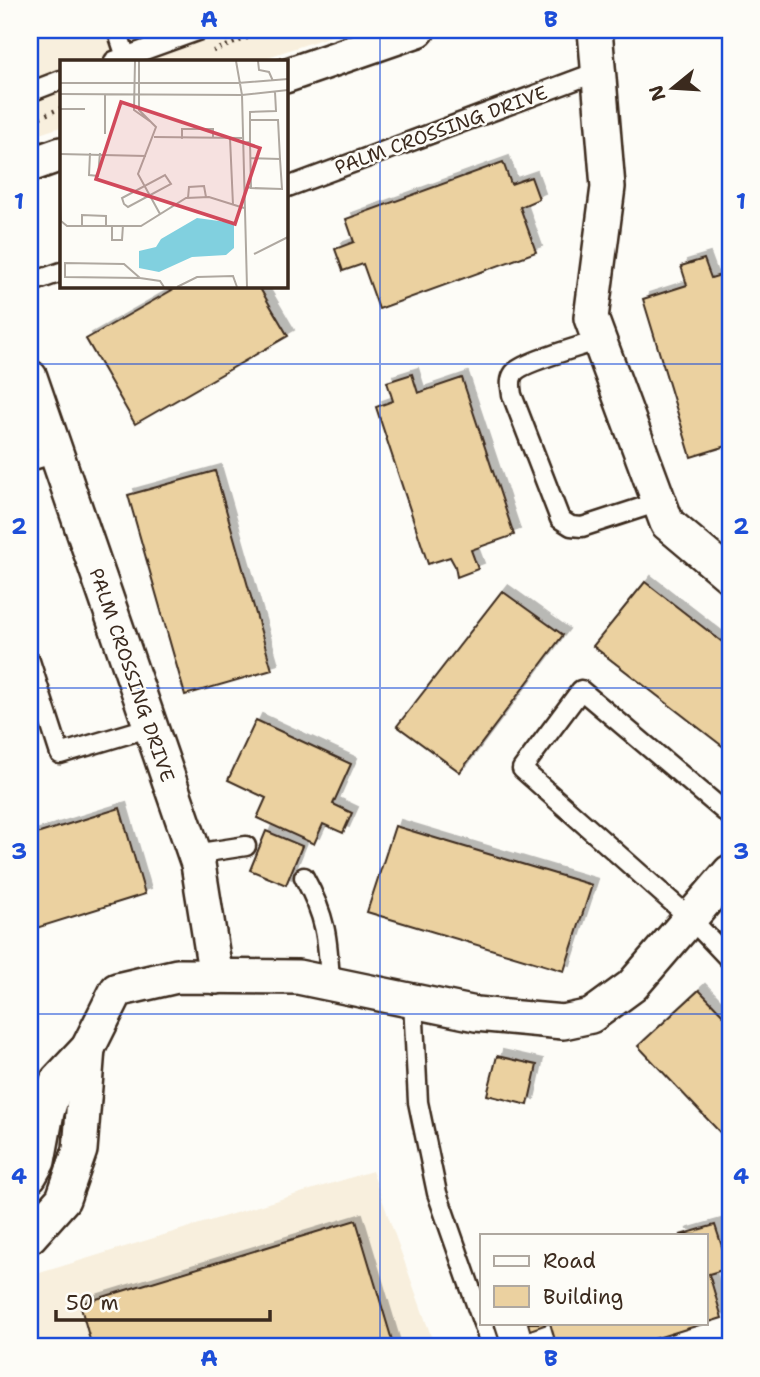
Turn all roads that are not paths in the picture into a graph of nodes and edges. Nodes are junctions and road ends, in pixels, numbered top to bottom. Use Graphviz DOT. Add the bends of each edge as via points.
graph roads {
  1 [pos="117,30"];
  2 [pos="200,30"];
  3 [pos="416,30"];
  4 [pos="595,30"];
  5 [pos="120,59"];
  6 [pos="597,72"];
  7 [pos="287,75"];
  8 [pos="60,80"];
  9 [pos="30,92"];
  10 [pos="60,154"];
  11 [pos="30,165"];
  12 [pos="287,187"];
  13 [pos="60,272"];
  14 [pos="30,283"];
  15 [pos="599,340"];
  16 [pos="30,377"];
  17 [pos="43,457"];
  18 [pos="659,502"];
  19 [pos="730,576"];
  20 [pos="30,661"];
  21 [pos="150,727"];
  22 [pos="730,816"];
  23 [pos="246,846"];
  24 [pos="194,854"];
  25 [pos="730,872"];
  26 [pos="304,877"];
  27 [pos="691,919"];
  28 [pos="730,960"];
  29 [pos="216,976"];
  30 [pos="330,984"];
  31 [pos="413,1001"];
  32 [pos="88,1048"];
  33 [pos="30,1175"];
  34 [pos="30,1236"];
  35 [pos="480,1316"];
  36 [pos="483,1324"];
  37 [pos="491,1347"];
  1 -- 5 [label="lane"];
  2 -- 5 [label="lane"];
  3 -- 7 [label="street"];
  4 -- 6 [label="street"];
  6 -- 12 [label="lane, PALM CROSSING DRIVE"];
  6 -- 15 [label="street" via="608,187 591,318"];
  8 -- 9 [label="lane"];
  10 -- 11 [label="street"];
  13 -- 14 [label="lane"];
  15 -- 18 [label="street"];
  15 -- 18 [label="lane" via="515,371 510,382 512,395 560,519 582,527"];
  16 -- 17 [label="street, PALM CROSSING DRIVE"];
  17 -- 21 [label="street, PALM CROSSING DRIVE"];
  18 -- 19 [label="street" via="667,523"];
  20 -- 21 [label="lane" via="60,754"];
  21 -- 24 [label="street, PALM CROSSING DRIVE"];
  22 -- 27 [label="lane" via="581,690 522,769"];
  23 -- 24 [label="lane"];
  24 -- 29 [label="street, PALM CROSSING DRIVE"];
  25 -- 27 [label="street"];
  26 -- 30 [label="lane" via="325,923"];
  27 -- 28 [label="lane"];
  27 -- 31 [label="street" via="632,986 591,1016 563,1022 477,1014"];
  29 -- 30 [label="street" via="298,977"];
  29 -- 32 [label="street" via="177,976 117,990"];
  30 -- 31 [label="street"];
  31 -- 35 [label="lane" via="418,1102 437,1193"];
  32 -- 33 [label="street" via="57,1081 38,1161"];
  32 -- 34 [label="street" via="80,1150 63,1199"];
  36 -- 37 [label="lane"];
}
